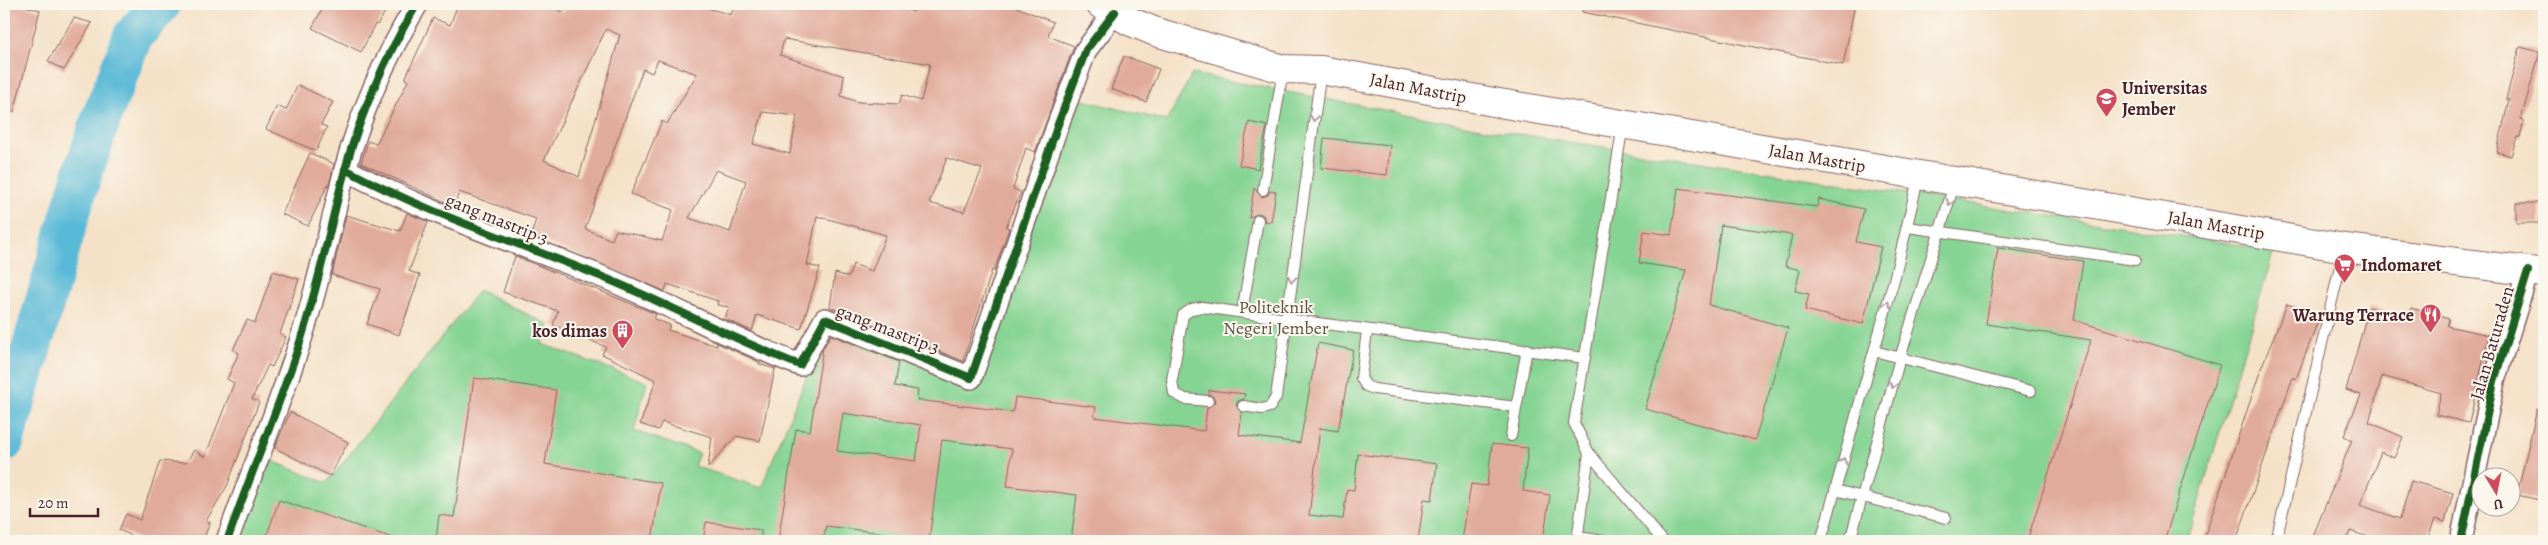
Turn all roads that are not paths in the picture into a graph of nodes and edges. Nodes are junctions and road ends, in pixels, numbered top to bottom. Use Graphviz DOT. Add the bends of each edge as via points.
graph roads {
  1 [pos="417,4"];
  2 [pos="1107,8"];
  3 [pos="1283,69"];
  4 [pos="1321,70"];
  5 [pos="1623,125"];
  6 [pos="345,169"];
  7 [pos="1919,175"];
  8 [pos="1956,181"];
  9 [pos="1263,190"];
  10 [pos="1258,220"];
  11 [pos="1908,227"];
  12 [pos="1940,233"];
  13 [pos="2345,248"];
  14 [pos="2135,260"];
  15 [pos="2536,272"];
  16 [pos="1242,312"];
  17 [pos="1287,319"];
  18 [pos="1367,330"];
  19 [pos="1526,349"];
  20 [pos="1874,351"];
  21 [pos="1585,358"];
  22 [pos="1900,358"];
  23 [pos="2031,391"];
  24 [pos="1208,401"];
  25 [pos="1243,406"];
  26 [pos="1516,407"];
  27 [pos="1511,436"];
  28 [pos="1589,453"];
  29 [pos="1835,490"];
  30 [pos="1863,497"];
  31 [pos="1946,518"];
  32 [pos="1577,539"];
  33 [pos="227,541"];
  34 [pos="1605,541"];
  35 [pos="1662,541"];
  36 [pos="1821,541"];
  37 [pos="1850,541"];
  38 [pos="2276,541"];
  39 [pos="2461,541"];
  1 -- 6 [label="street" via="392,45 365,108"];
  2 -- 3 [label="main road, Jalan Mastrip" via="1129,21 1184,42"];
  2 -- 6 [label="street, gang mastrip 3" via="1086,50 1057,127 971,378 826,319 800,365 730,337 601,276 381,188"];
  3 -- 4 [label="main road, Jalan Mastrip"];
  3 -- 9 [label="lane"];
  4 -- 5 [label="main road, Jalan Mastrip"];
  4 -- 17 [label="lane, one-way"];
  5 -- 7 [label="main road, Jalan Mastrip"];
  5 -- 21 [label="lane"];
  6 -- 33 [label="street" via="301,339"];
  7 -- 8 [label="main road, Jalan Mastrip"];
  7 -- 11 [label="lane"];
  8 -- 12 [label="lane, one-way"];
  8 -- 13 [label="main road, Jalan Mastrip"];
  10 -- 16 [label="lane"];
  11 -- 12 [label="lane"];
  20 -- 11 [label="lane, one-way"];
  12 -- 14 [label="lane"];
  12 -- 22 [label="lane"];
  13 -- 15 [label="main road, Jalan Mastrip"];
  13 -- 38 [label="lane"];
  15 -- 39 [label="street, Jalan Baturaden" via="2494,382"];
  16 -- 17 [label="lane"];
  16 -- 24 [label="lane" via="1202,307 1183,315 1172,380 1174,392 1185,398"];
  17 -- 18 [label="lane"];
  17 -- 25 [label="lane" via="1276,397 1270,407"];
  18 -- 19 [label="lane"];
  18 -- 26 [label="lane" via="1361,378 1366,386"];
  19 -- 21 [label="lane"];
  19 -- 26 [label="lane"];
  20 -- 22 [label="lane"];
  29 -- 20 [label="lane, one-way"];
  21 -- 28 [label="lane" via="1574,423"];
  22 -- 23 [label="lane"];
  22 -- 30 [label="lane, one-way"];
  26 -- 27 [label="lane"];
  28 -- 32 [label="lane"];
  28 -- 35 [label="lane"];
  29 -- 30 [label="lane"];
  29 -- 36 [label="lane"];
  30 -- 31 [label="lane"];
  30 -- 37 [label="lane"];
  32 -- 34 [label="lane"];
}
